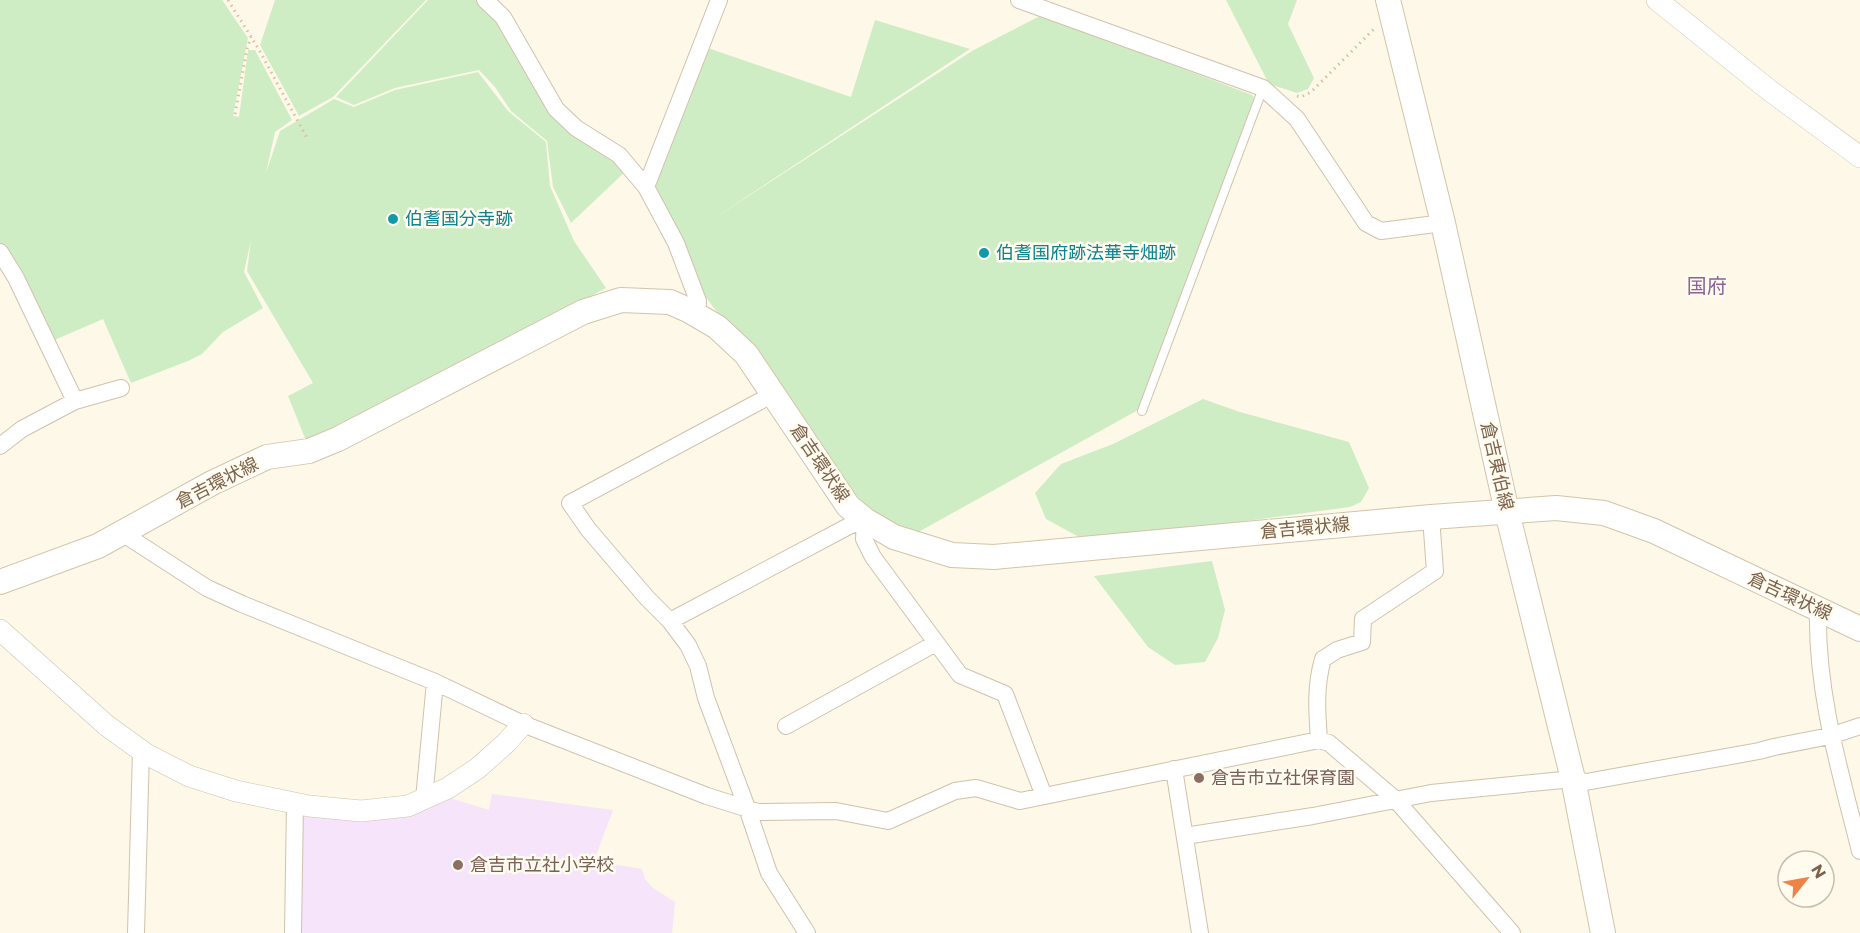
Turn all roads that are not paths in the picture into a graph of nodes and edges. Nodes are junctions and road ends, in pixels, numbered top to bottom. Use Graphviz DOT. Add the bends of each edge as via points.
graph roads {
  1 [pos="485,0"];
  2 [pos="719,0"];
  3 [pos="1018,0"];
  4 [pos="1388,0"];
  5 [pos="1657,0"];
  6 [pos="1263,88"];
  7 [pos="1860,157"];
  8 [pos="646,187"];
  9 [pos="1443,222"];
  10 [pos="0,252"];
  11 [pos="697,315"];
  12 [pos="121,388"];
  13 [pos="764,399"];
  14 [pos="75,401"];
  15 [pos="1142,411"];
  16 [pos="0,446"];
  17 [pos="1507,512"];
  18 [pos="1431,517"];
  19 [pos="865,520"];
  20 [pos="122,533"];
  21 [pos="0,582"];
  22 [pos="1818,609"];
  23 [pos="670,621"];
  24 [pos="1860,629"];
  25 [pos="0,630"];
  26 [pos="936,643"];
  27 [pos="435,682"];
  28 [pos="523,724"];
  29 [pos="786,726"];
  30 [pos="1860,726"];
  31 [pos="1830,736"];
  32 [pos="1319,740"];
  33 [pos="141,750"];
  34 [pos="1174,770"];
  35 [pos="1573,779"];
  36 [pos="1044,796"];
  37 [pos="424,799"];
  38 [pos="1395,799"];
  39 [pos="295,803"];
  40 [pos="747,808"];
  41 [pos="1185,836"];
  42 [pos="1860,851"];
  43 [pos="136,933"];
  44 [pos="293,933"];
  45 [pos="807,933"];
  46 [pos="1200,933"];
  47 [pos="1512,933"];
  48 [pos="1603,933"];
  1 -- 8 [label="street" via="502,17 556,109 576,128 619,155"];
  2 -- 8 [label="street"];
  3 -- 6 [label="street"];
  4 -- 9 [label="main road, 倉吉東伯線"];
  5 -- 7 [label="street"];
  6 -- 9 [label="street" via="1298,119 1366,223 1381,231"];
  6 -- 15 [label="lane"];
  8 -- 11 [label="street" via="676,243 698,300"];
  9 -- 17 [label="main road, 倉吉東伯線"];
  10 -- 14 [label="street"];
  11 -- 19 [label="main road, 倉吉環状線" via="717,327 746,354 848,506"];
  11 -- 20 [label="main road, 倉吉環状線" via="670,302 649,300 621,300 583,312 338,439 309,451 267,457"];
  12 -- 14 [label="street"];
  13 -- 23 [label="street" via="570,503 588,529"];
  14 -- 16 [label="street" via="22,429"];
  17 -- 18 [label="main road, 倉吉環状線"];
  17 -- 22 [label="main road, 倉吉環状線" via="1556,508 1604,513 1654,531"];
  17 -- 35 [label="main road, 倉吉東伯線"];
  18 -- 19 [label="main road, 倉吉環状線" via="994,557 951,555 894,537"];
  18 -- 32 [label="street" via="1435,571 1363,619 1362,642 1323,659 1317,697"];
  19 -- 23 [label="street"];
  19 -- 26 [label="street" via="864,539 873,557"];
  20 -- 21 [label="main road, 倉吉環状線" via="98,546"];
  20 -- 27 [label="street" via="216,592"];
  22 -- 24 [label="main road, 倉吉環状線"];
  22 -- 31 [label="street" via="1822,684"];
  23 -- 40 [label="street" via="698,666"];
  25 -- 33 [label="street"];
  26 -- 29 [label="street"];
  26 -- 36 [label="street" via="960,675 1005,694"];
  27 -- 28 [label="street"];
  27 -- 37 [label="street"];
  28 -- 37 [label="street" via="478,768"];
  28 -- 40 [label="street"];
  30 -- 31 [label="street"];
  31 -- 35 [label="street" via="1586,782"];
  31 -- 42 [label="street"];
  32 -- 34 [label="street"];
  32 -- 38 [label="street" via="1329,743"];
  33 -- 39 [label="street" via="189,776 236,792"];
  33 -- 43 [label="street"];
  34 -- 36 [label="street"];
  34 -- 41 [label="street"];
  35 -- 38 [label="street"];
  35 -- 48 [label="main road, 倉吉東伯線"];
  36 -- 40 [label="street" via="1020,801 976,788 955,791 888,821 836,811 758,812"];
  37 -- 39 [label="street" via="408,806 360,811"];
  38 -- 41 [label="street"];
  38 -- 47 [label="street"];
  39 -- 44 [label="street"];
  40 -- 45 [label="street" via="769,873"];
  41 -- 46 [label="street"];
}
